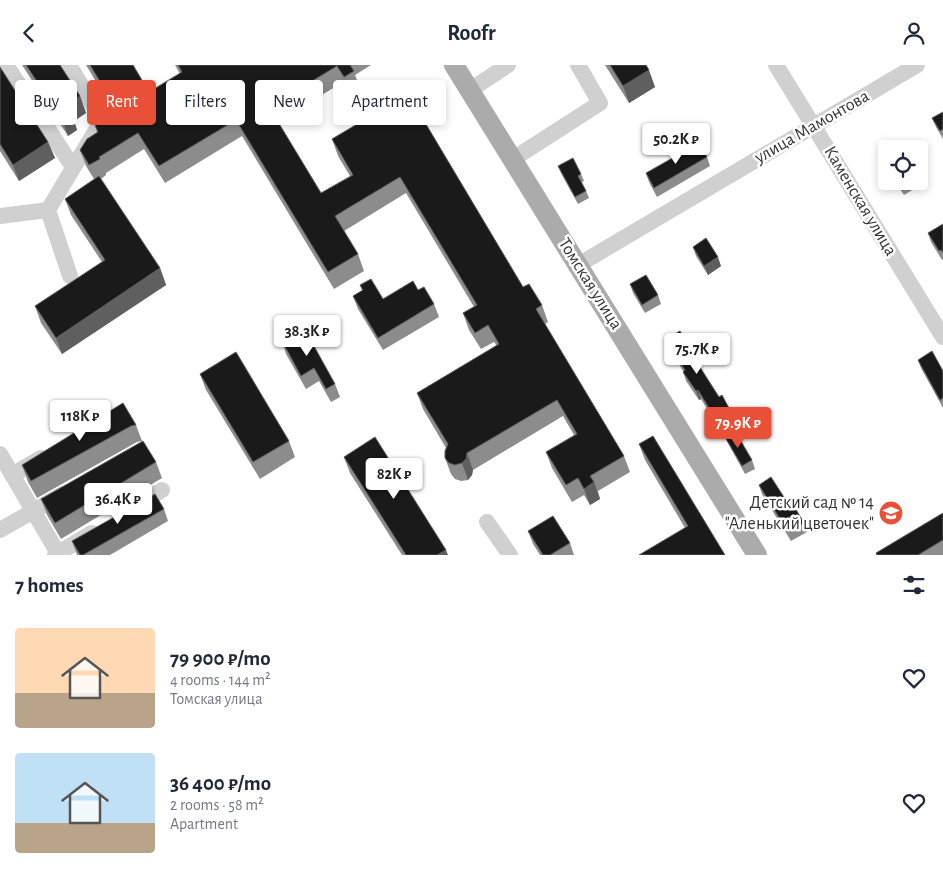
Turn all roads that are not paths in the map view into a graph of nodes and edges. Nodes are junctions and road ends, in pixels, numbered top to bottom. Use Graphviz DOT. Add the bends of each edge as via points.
graph roads {
  1 [pos="6,65"];
  2 [pos="68,65"];
  3 [pos="454,65"];
  4 [pos="508,65"];
  5 [pos="578,65"];
  6 [pos="776,65"];
  7 [pos="917,65"];
  8 [pos="470,90"];
  9 [pos="814,126"];
  10 [pos="513,159"];
  11 [pos="73,167"];
  12 [pos="48,210"];
  13 [pos="0,216"];
  14 [pos="578,265"];
  15 [pos="70,276"];
  16 [pos="943,337"];
  17 [pos="52,452"];
  18 [pos="0,454"];
  19 [pos="12,475"];
  20 [pos="75,488"];
  21 [pos="162,490"];
  22 [pos="34,511"];
  23 [pos="122,515"];
  24 [pos="487,522"];
  25 [pos="106,524"];
  26 [pos="0,530"];
  27 [pos="57,554"];
  28 [pos="510,555"];
  29 [pos="757,555"];
  1 -- 11 [label="street"];
  2 -- 11 [label="street" via="102,120"];
  3 -- 8 [label="main road, Томская улица"];
  4 -- 8 [label="street"];
  5 -- 10 [label="street" via="600,103"];
  6 -- 9 [label="street, Каменская улица"];
  7 -- 9 [label="street, улица Мамонтова"];
  8 -- 10 [label="main road, Томская улица"];
  9 -- 14 [label="street, улица Мамонтова"];
  9 -- 16 [label="street, Каменская улица"];
  10 -- 14 [label="main road, Томская улица"];
  11 -- 12 [label="street"];
  12 -- 13 [label="street"];
  12 -- 15 [label="street"];
  14 -- 29 [label="main road, Томская улица"];
  17 -- 19 [label="street"];
  18 -- 19 [label="street"];
  19 -- 22 [label="street"];
  20 -- 22 [label="street"];
  21 -- 23 [label="street"];
  22 -- 26 [label="street"];
  22 -- 27 [label="street"];
  24 -- 28 [label="street"];
  25 -- 27 [label="street"];
}
